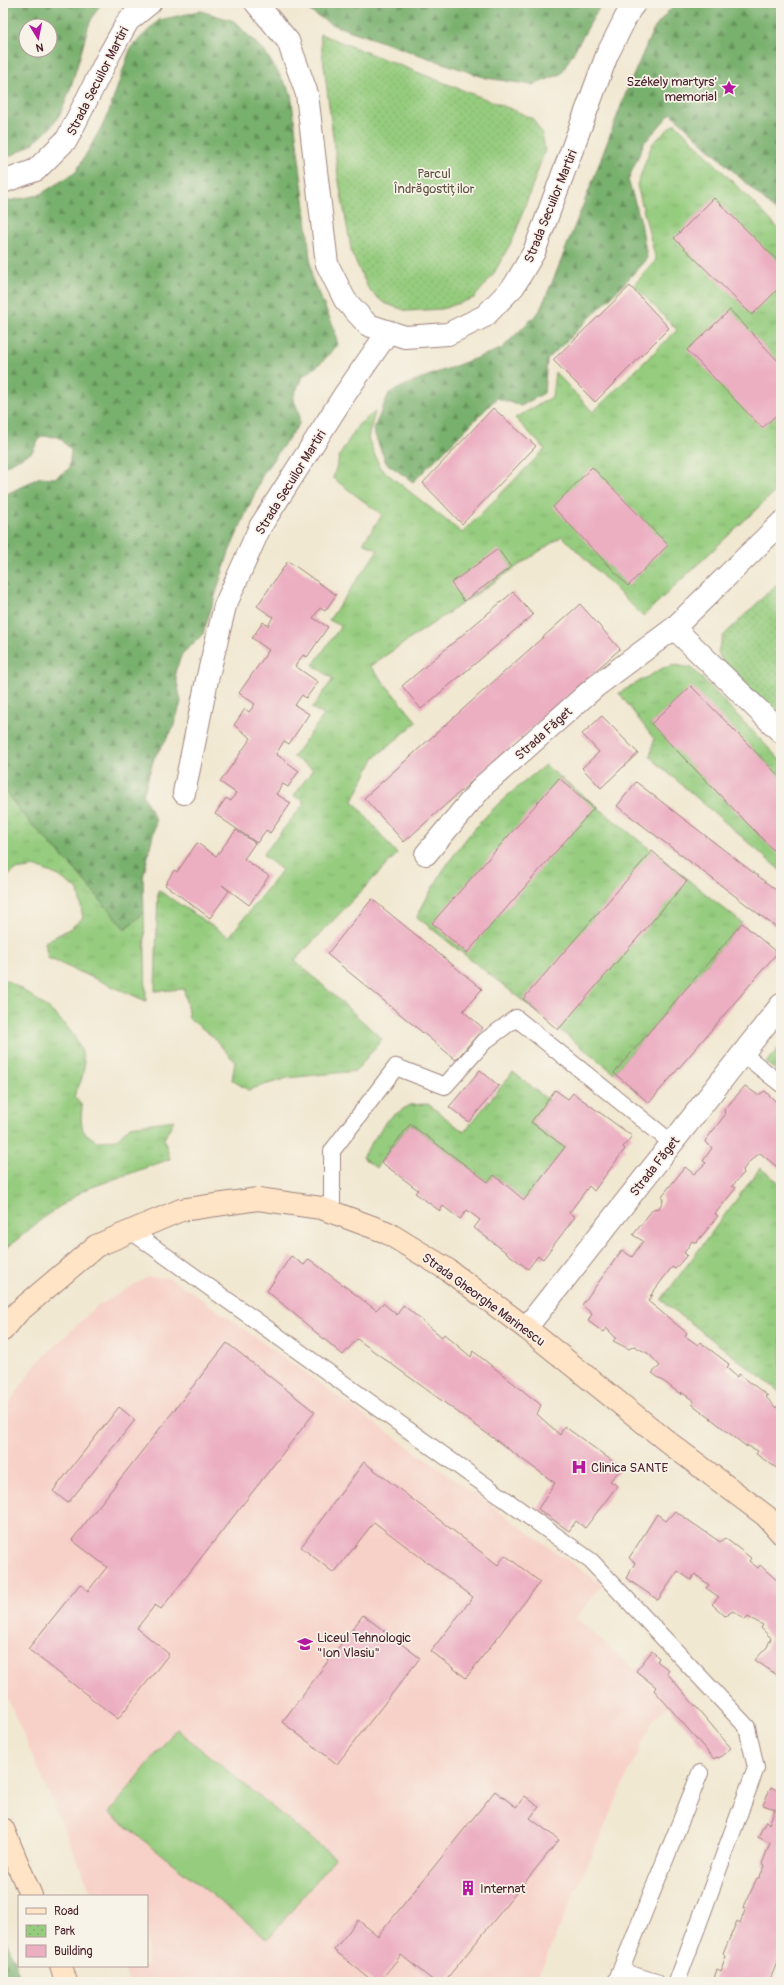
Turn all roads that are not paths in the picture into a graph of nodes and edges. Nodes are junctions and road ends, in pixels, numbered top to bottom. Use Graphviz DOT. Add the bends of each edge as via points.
graph roads {
  1 [pos="150,3"];
  2 [pos="256,3"];
  3 [pos="635,3"];
  4 [pos="3,182"];
  5 [pos="383,339"];
  6 [pos="781,523"];
  7 [pos="674,628"];
  8 [pos="781,732"];
  9 [pos="184,793"];
  10 [pos="426,854"];
  11 [pos="781,1005"];
  12 [pos="742,1053"];
  13 [pos="781,1084"];
  14 [pos="672,1143"];
  15 [pos="332,1212"];
  16 [pos="131,1231"];
  17 [pos="526,1328"];
  18 [pos="3,1330"];
  19 [pos="773,1519"];
  20 [pos="781,1533"];
  21 [pos="700,1773"];
  22 [pos="3,1829"];
  23 [pos="31,1895"];
  24 [pos="61,1967"];
  25 [pos="618,1976"];
  26 [pos="66,1982"];
  27 [pos="656,1982"];
  28 [pos="677,1982"];
  1 -- 4 [label="street, Strada Secuilor Martiri" via="128,21 108,55 67,140 36,170"];
  2 -- 5 [label="street, Strada Secuilor Martiri" via="288,41 307,94 327,264 345,300"];
  3 -- 5 [label="street, Strada Secuilor Martiri" via="630,8 607,56 534,252 514,286 485,316 448,334"];
  5 -- 9 [label="street, Strada Secuilor Martiri" via="260,526 225,606"];
  6 -- 7 [label="street, Strada Făget"];
  7 -- 8 [label="street"];
  7 -- 10 [label="street, Strada Făget" via="595,687 484,785"];
  11 -- 12 [label="street, Strada Făget"];
  12 -- 13 [label="lane"];
  12 -- 14 [label="street, Strada Făget"];
  14 -- 15 [label="lane" via="516,1018 485,1041 445,1086 396,1067 332,1151"];
  14 -- 17 [label="street, Strada Făget"];
  15 -- 16 [label="main road, Strada Gheorghe Marinescu" via="321,1208 258,1200 181,1210"];
  15 -- 17 [label="main road, Strada Gheorghe Marinescu" via="386,1232 448,1270"];
  16 -- 18 [label="main road, Strada Gheorghe Marinescu" via="96,1246 18,1312"];
  16 -- 28 [label="lane" via="591,1561 746,1727 756,1768"];
  17 -- 19 [label="main road, Strada Gheorghe Marinescu" via="674,1446"];
  19 -- 20 [label="main road, Strada Gheorghe Marinescu"];
  21 -- 25 [label="lane"];
  22 -- 23 [label="main road"];
  24 -- 26 [label="main road"];
  25 -- 27 [label="lane"];
}
